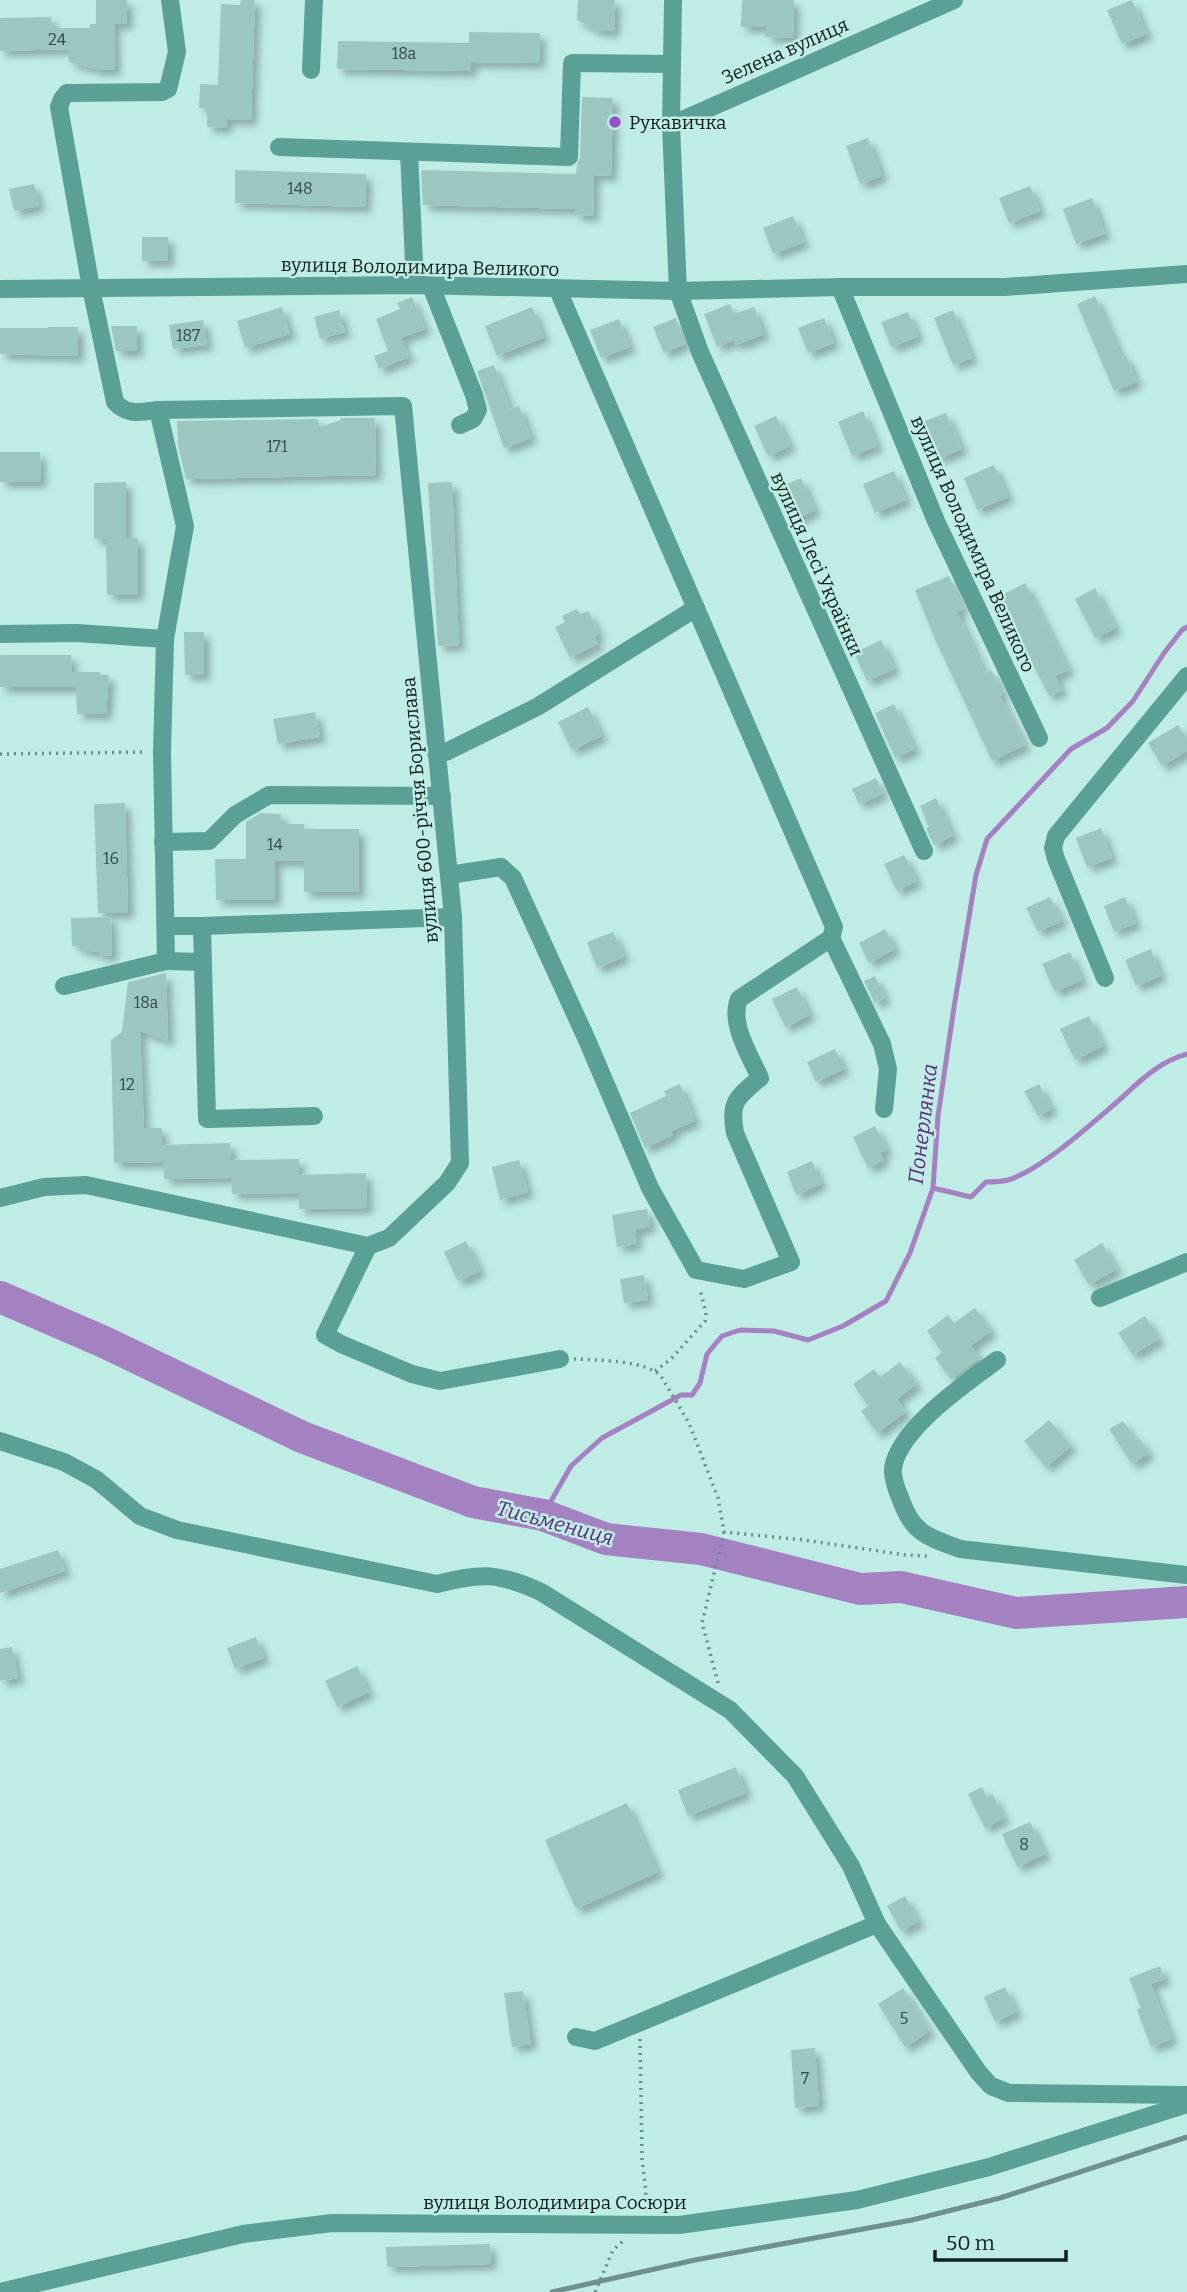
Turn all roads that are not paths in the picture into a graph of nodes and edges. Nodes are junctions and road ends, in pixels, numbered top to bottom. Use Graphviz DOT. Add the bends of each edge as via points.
graph roads {
  1 [pos="170,0"];
  2 [pos="314,0"];
  3 [pos="673,0"];
  4 [pos="954,0"];
  5 [pos="672,64"];
  6 [pos="311,70"];
  7 [pos="671,124"];
  8 [pos="279,147"];
  9 [pos="409,152"];
  10 [pos="1187,274"];
  11 [pos="423,286"];
  12 [pos="840,287"];
  13 [pos="91,288"];
  14 [pos="0,289"];
  15 [pos="558,290"];
  16 [pos="678,291"];
  17 [pos="158,410"];
  18 [pos="460,425"];
  19 [pos="695,608"];
  20 [pos="0,634"];
  21 [pos="165,639"];
  22 [pos="1187,676"];
  23 [pos="1039,738"];
  24 [pos="436,753"];
  25 [pos="442,796"];
  26 [pos="163,842"];
  27 [pos="924,851"];
  28 [pos="449,875"];
  29 [pos="453,917"];
  30 [pos="167,926"];
  31 [pos="202,926"];
  32 [pos="831,938"];
  33 [pos="166,961"];
  34 [pos="202,962"];
  35 [pos="1105,978"];
  36 [pos="64,986"];
  37 [pos="884,1109"];
  38 [pos="314,1116"];
  39 [pos="0,1198"];
  40 [pos="368,1246"];
  41 [pos="1187,1262"];
  42 [pos="1100,1298"];
  43 [pos="560,1359"];
  44 [pos="997,1360"];
  45 [pos="0,1441"];
  46 [pos="1187,1575"];
  47 [pos="877,1924"];
  48 [pos="576,2037"];
  49 [pos="1187,2095"];
  50 [pos="1187,2104"];
  51 [pos="0,2292"];
  1 -- 13 [label="street, вулиця 600-річчя Борислава" via="177,52 168,89 68,93 59,107"];
  2 -- 6 [label="street"];
  3 -- 5 [label="street, вулиця Лесі Українки"];
  4 -- 7 [label="street, Зелена вулиця"];
  5 -- 7 [label="street, вулиця Лесі Українки"];
  5 -- 9 [label="street" via="572,63 569,156"];
  7 -- 16 [label="street, вулиця Лесі Українки"];
  8 -- 9 [label="street"];
  9 -- 11 [label="street"];
  10 -- 12 [label="street, вулиця Володимира Великого" via="1005,287"];
  11 -- 13 [label="street, вулиця Володимира Великого"];
  11 -- 15 [label="street, вулиця Володимира Великого"];
  11 -- 18 [label="street" via="478,410 473,419"];
  12 -- 16 [label="street, вулиця Володимира Великого"];
  12 -- 23 [label="street, вулиця Володимира Великого" via="936,522"];
  13 -- 14 [label="street, вулиця Володимира Великого"];
  13 -- 17 [label="street, вулиця 600-річчя Борислава" via="115,402 130,413"];
  15 -- 16 [label="street, вулиця Володимира Великого"];
  15 -- 19 [label="street"];
  16 -- 27 [label="street, вулиця Лесі Українки" via="705,365"];
  17 -- 21 [label="street" via="185,526"];
  17 -- 24 [label="street, вулиця 600-річчя Борислава" via="403,406"];
  19 -- 24 [label="street" via="537,707"];
  19 -- 32 [label="street" via="834,927"];
  20 -- 21 [label="street"];
  21 -- 26 [label="street"];
  22 -- 35 [label="street" via="1056,836 1056,859"];
  24 -- 25 [label="street, вулиця 600-річчя Борислава"];
  25 -- 26 [label="street" via="270,795 236,815 209,841"];
  25 -- 28 [label="street, вулиця 600-річчя Борислава"];
  26 -- 30 [label="street"];
  28 -- 29 [label="street, вулиця 600-річчя Борислава"];
  28 -- 32 [label="street" via="501,867 513,878 650,1188 696,1270 744,1279 791,1262 732,1116 741,1094 760,1078 736,1021 736,1008 739,999"];
  29 -- 31 [label="street"];
  29 -- 40 [label="street, вулиця 600-річчя Борислава" via="460,1163 447,1183 389,1238"];
  30 -- 31 [label="street"];
  30 -- 33 [label="street"];
  31 -- 34 [label="street"];
  32 -- 37 [label="street" via="882,1044 888,1069"];
  33 -- 34 [label="street"];
  33 -- 36 [label="street"];
  34 -- 38 [label="street" via="207,1119"];
  39 -- 40 [label="street" via="44,1187 86,1185"];
  40 -- 43 [label="street" via="325,1335 412,1374 440,1381"];
  41 -- 42 [label="street"];
  44 -- 46 [label="street" via="928,1415 899,1454 893,1469 907,1518 925,1536 960,1549"];
  45 -- 47 [label="street" via="64,1462 97,1479 140,1516 177,1531 437,1584 492,1575 541,1592 724,1707 759,1738 795,1776 851,1866"];
  47 -- 48 [label="street" via="595,2041"];
  47 -- 49 [label="street" via="991,2086 1009,2093"];
  50 -- 51 [label="street, вулиця Володимира Сосюри" via="989,2167 857,2200 679,2225 332,2223 243,2234"];
}
